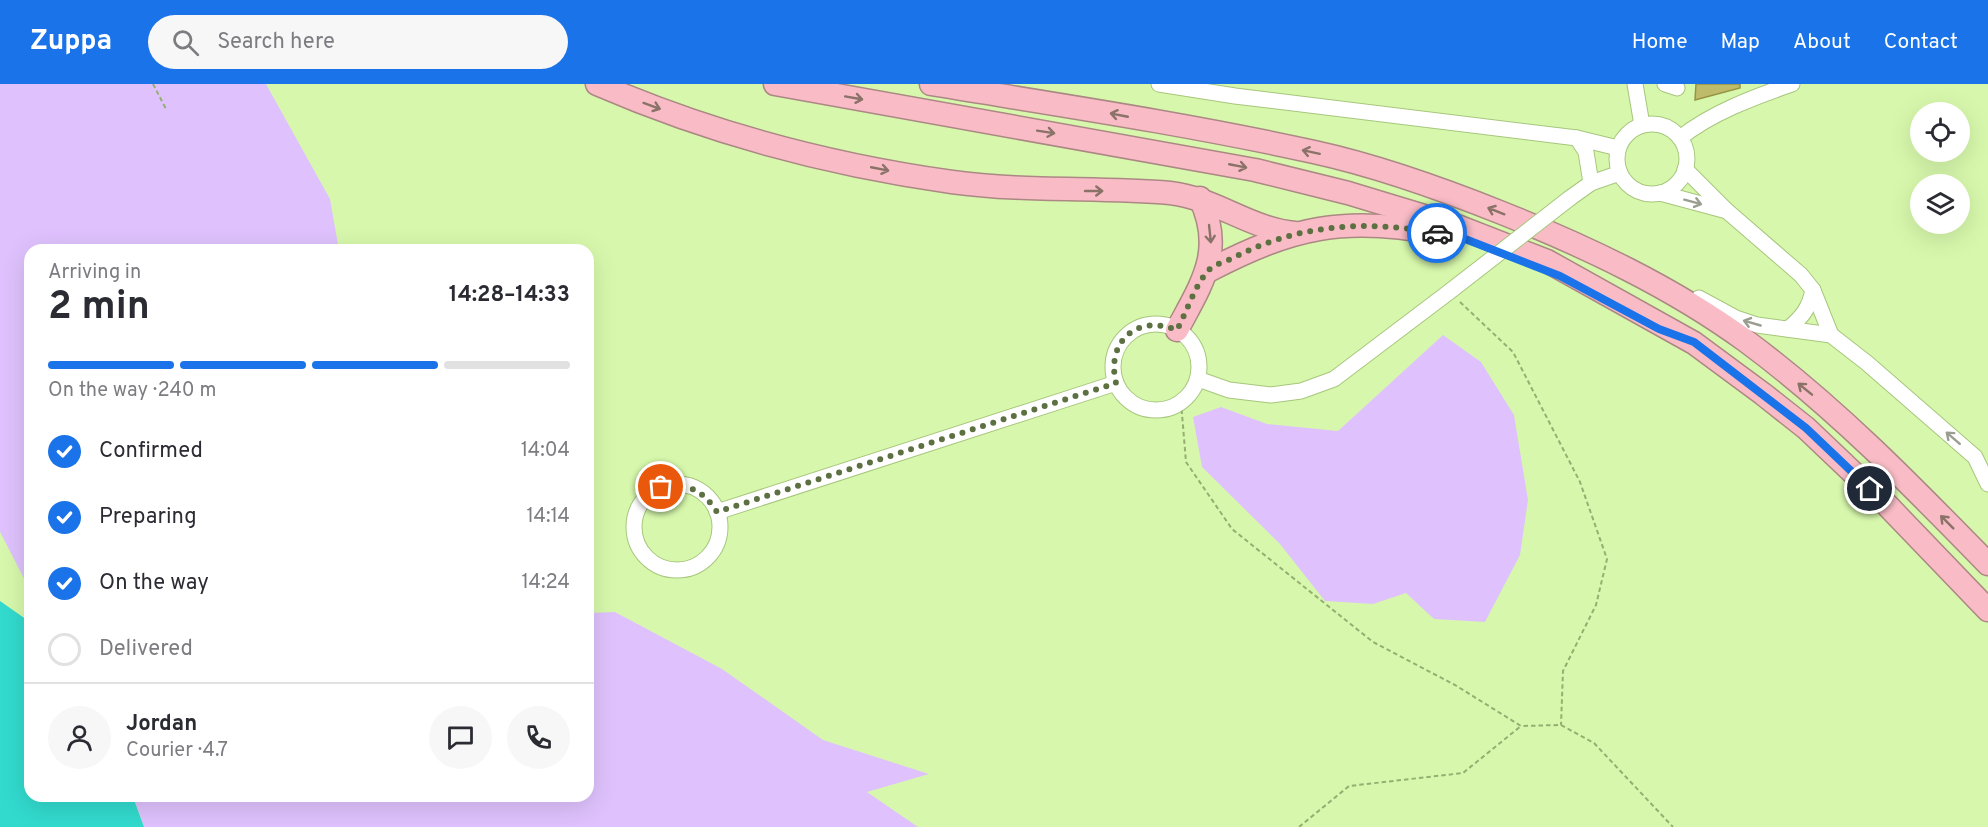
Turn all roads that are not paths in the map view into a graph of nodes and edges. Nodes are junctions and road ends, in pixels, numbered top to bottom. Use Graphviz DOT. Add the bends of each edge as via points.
graph roads {
  1 [pos="597,84"];
  2 [pos="775,84"];
  3 [pos="931,84"];
  4 [pos="1159,84"];
  5 [pos="1635,84"];
  6 [pos="1792,84"];
  7 [pos="1642,125"];
  8 [pos="1577,138"];
  9 [pos="1680,138"];
  10 [pos="1618,148"];
  11 [pos="1685,169"];
  12 [pos="1620,173"];
  13 [pos="1591,183"];
  14 [pos="1660,193"];
  15 [pos="1200,198"];
  16 [pos="1727,211"];
  17 [pos="1295,233"];
  18 [pos="1570,241"];
  19 [pos="1208,271"];
  20 [pos="1813,290"];
  21 [pos="1788,329"];
  22 [pos="1177,330"];
  23 [pos="1831,335"];
  24 [pos="1694,342"];
  25 [pos="1198,379"];
  26 [pos="1116,383"];
  27 [pos="1981,459"];
  28 [pos="1988,484"];
  29 [pos="717,512"];
  30 [pos="1938,559"];
  31 [pos="1988,564"];
  32 [pos="1988,610"];
  33 [pos="1988,620"];
  1 -- 15 [label="highway, one-way" via="736,136 872,167 952,182 1056,191 1172,193"];
  2 -- 24 [label="highway, one-way" via="1157,150 1348,193 1457,226 1546,261"];
  18 -- 3 [label="highway, one-way" via="1454,194 1317,153"];
  4 -- 8 [label="street"];
  5 -- 7 [label="street"];
  6 -- 9 [label="street" via="1730,110"];
  7 -- 9 [label="street" via="1663,126"];
  7 -- 10 [label="street" via="1628,134"];
  8 -- 10 [label="street"];
  8 -- 13 [label="street" via="1586,152"];
  9 -- 11 [label="street" via="1685,147"];
  10 -- 12 [label="street"];
  11 -- 14 [label="street" via="1671,188"];
  11 -- 16 [label="street"];
  12 -- 13 [label="street"];
  12 -- 14 [label="street" via="1636,190"];
  13 -- 25 [label="street, bridge" via="1334,379 1301,391 1271,395 1229,390"];
  14 -- 16 [label="street, one-way"];
  15 -- 17 [label="highway" via="1257,225"];
  15 -- 19 [label="highway, one-way" via="1210,229"];
  16 -- 20 [label="street" via="1802,275"];
  17 -- 19 [label="highway" via="1265,242"];
  17 -- 24 [label="highway" via="1338,225 1413,228 1460,237 1560,276 1659,329"];
  21 -- 18 [label="street, one-way" via="1736,318 1621,254"];
  31 -- 18 [label="highway, one-way" via="1824,404 1745,341 1634,272"];
  19 -- 22 [label="highway"];
  20 -- 21 [label="street" via="1803,316"];
  20 -- 23 [label="street"];
  21 -- 23 [label="street"];
  22 -- 25 [label="street" via="1196,351"];
  22 -- 26 [label="street" via="1152,324 1127,335 1114,357"];
  27 -- 23 [label="street, one-way"];
  24 -- 30 [label="highway" via="1806,428"];
  25 -- 26 [label="street" via="1181,402 1157,410 1132,403"];
  26 -- 29 [label="street"];
  27 -- 28 [label="street"];
  29 -- 29 [label="street" via="700,491 674,484 661,487 649,494 638,510 634,530 637,543 644,556 670,570 699,564 717,541"];
  30 -- 32 [label="highway"];
  30 -- 33 [label="street"];
}
